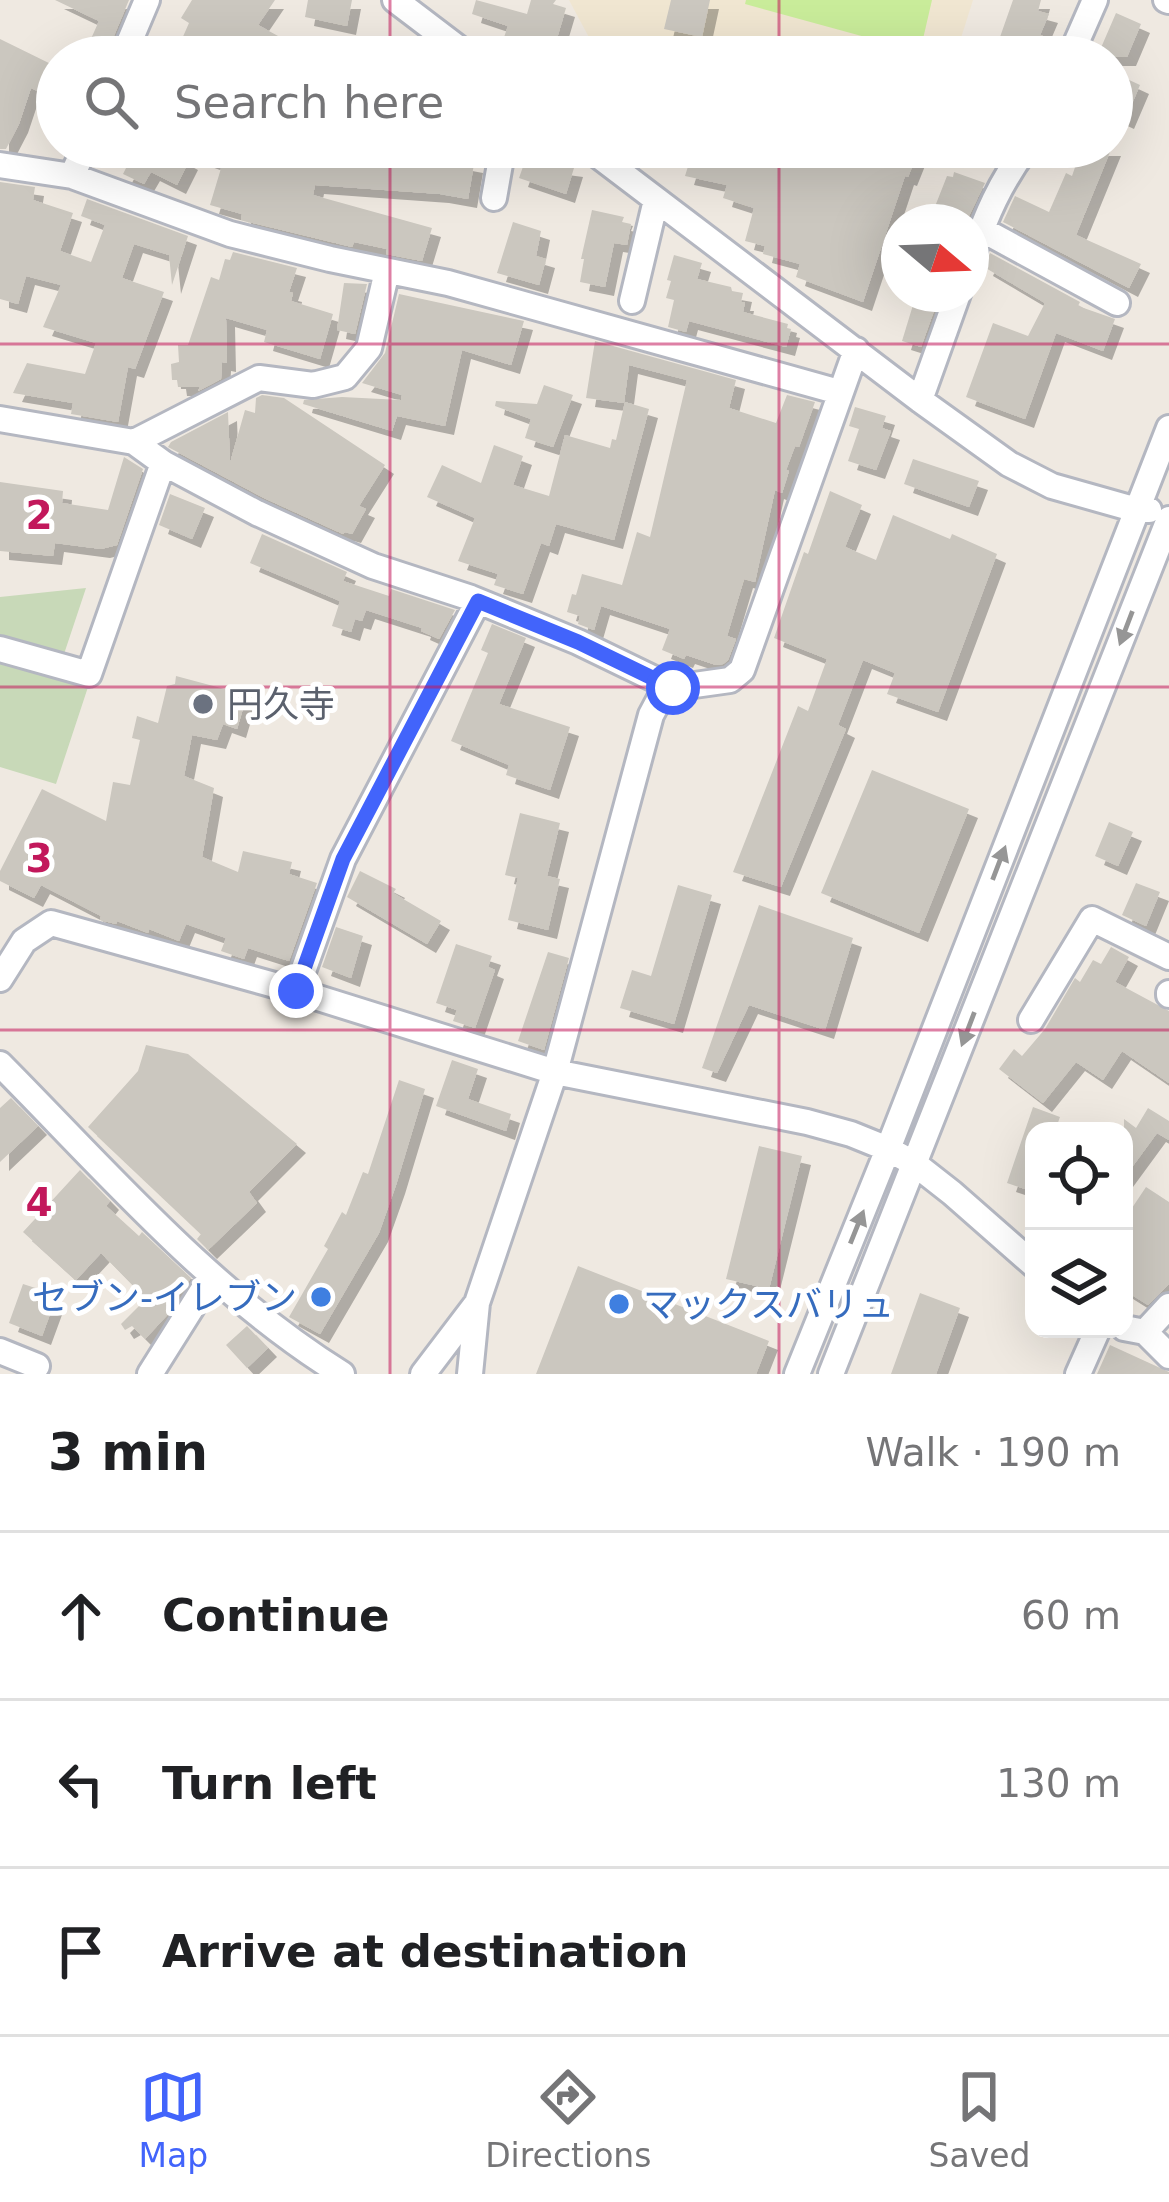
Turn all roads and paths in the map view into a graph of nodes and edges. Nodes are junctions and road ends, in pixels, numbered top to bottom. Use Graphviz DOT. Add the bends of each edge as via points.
graph roads {
  1 [pos="147,0"];
  2 [pos="395,0"];
  3 [pos="1095,0"];
  4 [pos="132,36"];
  5 [pos="442,36"];
  6 [pos="1079,36"];
  7 [pos="0,165"];
  8 [pos="76,168"];
  9 [pos="499,168"];
  10 [pos="614,168"];
  11 [pos="1011,168"];
  12 [pos="73,176"];
  13 [pos="494,198"];
  14 [pos="656,200"];
  15 [pos="989,213"];
  16 [pos="989,233"];
  17 [pos="386,271"];
  18 [pos="632,301"];
  19 [pos="1117,304"];
  20 [pos="952,312"];
  21 [pos="856,350"];
  22 [pos="839,392"];
  23 [pos="920,400"];
  24 [pos="0,419"];
  25 [pos="1169,428"];
  26 [pos="134,442"];
  27 [pos="164,463"];
  28 [pos="1137,510"];
  29 [pos="1169,515"];
  30 [pos="478,601"];
  31 [pos="0,649"];
  32 [pos="673,688"];
  33 [pos="1169,957"];
  34 [pos="0,979"];
  35 [pos="296,991"];
  36 [pos="1030,1020"];
  37 [pos="0,1064"];
  38 [pos="555,1072"];
  39 [pos="888,1149"];
  40 [pos="915,1164"];
  41 [pos="1025,1257"];
  42 [pos="211,1277"];
  43 [pos="477,1303"];
  44 [pos="1169,1306"];
  45 [pos="1134,1330"];
  46 [pos="1094,1338"];
  47 [pos="0,1351"];
  48 [pos="1169,1356"];
  49 [pos="37,1366"];
  50 [pos="150,1374"];
  51 [pos="342,1374"];
  52 [pos="423,1374"];
  53 [pos="470,1374"];
  54 [pos="797,1374"];
  55 [pos="831,1374"];
  56 [pos="1078,1374"];
  1 -- 4 [label="street"];
  2 -- 5 [label="street"];
  3 -- 6 [label="street"];
  7 -- 12 [label="street"];
  8 -- 12 [label="street"];
  9 -- 13 [label="street"];
  10 -- 14 [label="street"];
  11 -- 15 [label="street"];
  12 -- 17 [label="street" via="230,233"];
  14 -- 18 [label="street"];
  14 -- 21 [label="street"];
  16 -- 19 [label="street"];
  17 -- 22 [label="street"];
  17 -- 26 [label="street" via="370,348 345,377 313,386 259,378"];
  20 -- 23 [label="street"];
  21 -- 22 [label="street"];
  21 -- 23 [label="street"];
  22 -- 32 [label="street" via="742,670 730,680"];
  23 -- 28 [label="street" via="1052,486"];
  24 -- 26 [label="street"];
  25 -- 28 [label="street"];
  26 -- 27 [label="street"];
  27 -- 30 [label="street" via="374,566"];
  27 -- 31 [label="street" via="89,674"];
  28 -- 29 [label="street"];
  39 -- 28 [label="street, one-way"];
  29 -- 40 [label="street, one-way"];
  30 -- 32 [label="street"];
  30 -- 35 [label="street" via="343,859"];
  32 -- 38 [label="street" via="651,715"];
  33 -- 36 [label="street" via="1092,919"];
  34 -- 35 [label="street" via="24,940 51,923"];
  35 -- 38 [label="street"];
  37 -- 42 [label="street"];
  38 -- 39 [label="street" via="807,1122"];
  38 -- 43 [label="street"];
  39 -- 40 [label="street"];
  54 -- 39 [label="street, one-way"];
  40 -- 41 [label="street"];
  40 -- 55 [label="street"];
  42 -- 50 [label="street"];
  42 -- 51 [label="street"];
  43 -- 52 [label="street"];
  43 -- 53 [label="street"];
  44 -- 45 [label="street"];
  45 -- 48 [label="street"];
  46 -- 56 [label="street"];
  47 -- 49 [label="street"];
}
